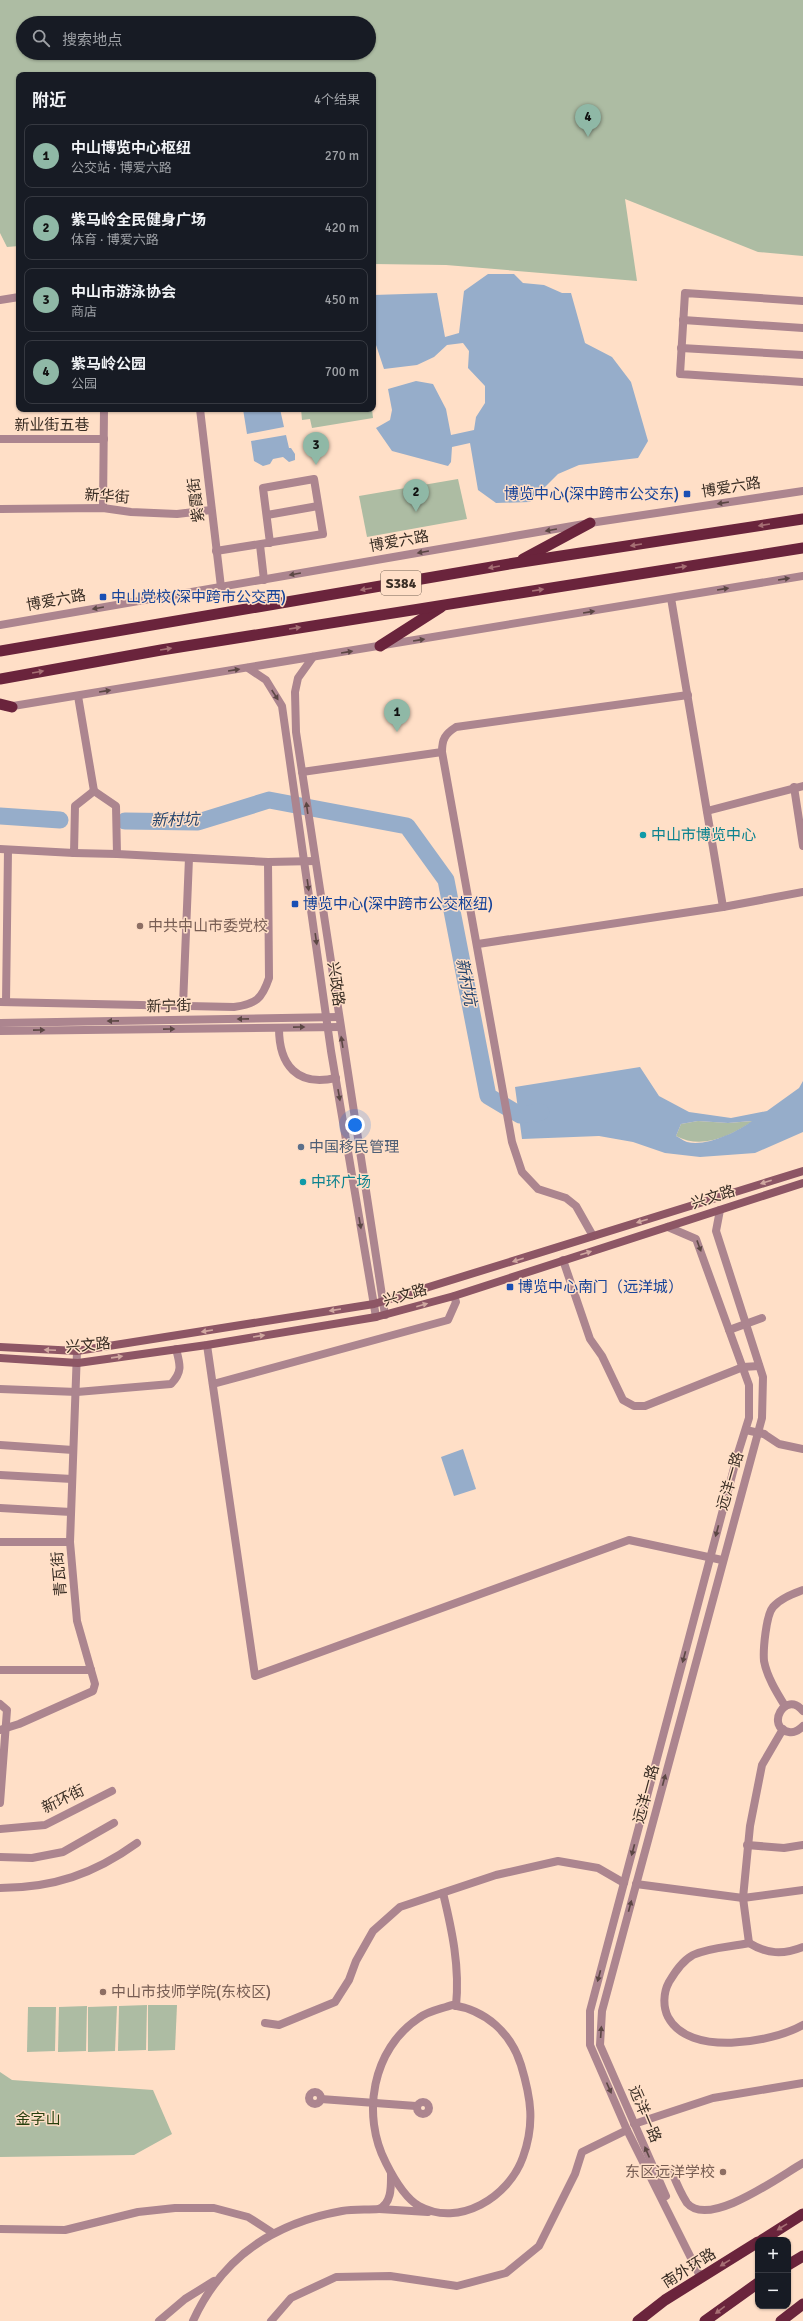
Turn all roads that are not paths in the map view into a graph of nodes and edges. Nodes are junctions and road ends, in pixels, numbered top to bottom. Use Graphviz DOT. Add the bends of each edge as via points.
graph roads {
  1 [pos="16,297"];
  2 [pos="0,300"];
  3 [pos="803,301"];
  4 [pos="683,320"];
  5 [pos="803,328"];
  6 [pos="681,348"];
  7 [pos="803,355"];
  8 [pos="803,382"];
  9 [pos="104,412"];
  10 [pos="200,412"];
  11 [pos="0,439"];
  12 [pos="104,439"];
  13 [pos="803,491"];
  14 [pos="318,506"];
  15 [pos="103,508"];
  16 [pos="0,509"];
  17 [pos="211,510"];
  18 [pos="267,515"];
  19 [pos="803,519"];
  20 [pos="590,523"];
  21 [pos="270,543"];
  22 [pos="260,545"];
  23 [pos="803,548"];
  24 [pos="216,552"];
  25 [pos="515,563"];
  26 [pos="803,576"];
  27 [pos="264,580"];
  28 [pos="221,587"];
  29 [pos="671,598"];
  30 [pos="444,604"];
  31 [pos="0,625"];
  32 [pos="380,646"];
  33 [pos="0,651"];
  34 [pos="313,657"];
  35 [pos="248,668"];
  36 [pos="0,679"];
  37 [pos="688,695"];
  38 [pos="78,696"];
  39 [pos="0,704"];
  40 [pos="12,706"];
  41 [pos="0,708"];
  42 [pos="442,752"];
  43 [pos="302,772"];
  44 [pos="803,786"];
  45 [pos="794,787"];
  46 [pos="94,791"];
  47 [pos="707,811"];
  48 [pos="803,846"];
  49 [pos="4,850"];
  50 [pos="74,853"];
  51 [pos="117,854"];
  52 [pos="189,858"];
  53 [pos="315,861"];
  54 [pos="268,862"];
  55 [pos="305,862"];
  56 [pos="803,892"];
  57 [pos="723,907"];
  58 [pos="478,944"];
  59 [pos="3,1002"];
  60 [pos="183,1005"];
  61 [pos="338,1017"];
  62 [pos="327,1018"];
  63 [pos="0,1023"];
  64 [pos="328,1027"];
  65 [pos="340,1027"];
  66 [pos="279,1028"];
  67 [pos="0,1031"];
  68 [pos="336,1078"];
  69 [pos="803,1171"];
  70 [pos="803,1183"];
  71 [pos="720,1210"];
  72 [pos="668,1227"];
  73 [pos="593,1236"];
  74 [pos="563,1260"];
  75 [pos="454,1296"];
  76 [pos="383,1302"];
  77 [pos="374,1304"];
  78 [pos="385,1315"];
  79 [pos="376,1317"];
  80 [pos="762,1318"];
  81 [pos="746,1324"];
  82 [pos="729,1330"];
  83 [pos="207,1345"];
  84 [pos="0,1347"];
  85 [pos="176,1349"];
  86 [pos="77,1351"];
  87 [pos="0,1358"];
  88 [pos="78,1363"];
  89 [pos="760,1366"];
  90 [pos="743,1367"];
  91 [pos="213,1384"];
  92 [pos="0,1389"];
  93 [pos="77,1392"];
  94 [pos="746,1430"];
  95 [pos="761,1433"];
  96 [pos="0,1445"];
  97 [pos="803,1449"];
  98 [pos="73,1450"];
  99 [pos="0,1475"];
  100 [pos="72,1480"];
  101 [pos="0,1508"];
  102 [pos="71,1512"];
  103 [pos="0,1542"];
  104 [pos="70,1542"];
  105 [pos="710,1558"];
  106 [pos="722,1560"];
  107 [pos="803,1590"];
  108 [pos="0,1670"];
  109 [pos="91,1670"];
  110 [pos="0,1704"];
  111 [pos="785,1706"];
  112 [pos="802,1707"];
  113 [pos="803,1726"];
  114 [pos="783,1729"];
  115 [pos="3,1730"];
  116 [pos="112,1791"];
  117 [pos="0,1803"];
  118 [pos="114,1822"];
  119 [pos="0,1829"];
  120 [pos="137,1843"];
  121 [pos="748,1845"];
  122 [pos="803,1845"];
  123 [pos="0,1857"];
  124 [pos="624,1883"];
  125 [pos="636,1884"];
  126 [pos="0,1888"];
  127 [pos="803,1890"];
  128 [pos="443,1893"];
  129 [pos="743,1898"];
  130 [pos="749,1943"];
  131 [pos="803,1947"];
  132 [pos="456,2006"];
  133 [pos="265,2023"];
  134 [pos="803,2025"];
  135 [pos="803,2083"];
  136 [pos="321,2099"];
  137 [pos="373,2103"];
  138 [pos="416,2106"];
  139 [pos="634,2124"];
  140 [pos="627,2130"];
  141 [pos="803,2163"];
  142 [pos="653,2168"];
  143 [pos="391,2174"];
  144 [pos="379,2209"];
  145 [pos="433,2212"];
  146 [pos="803,2214"];
  147 [pos="0,2229"];
  148 [pos="273,2233"];
  149 [pos="767,2237"];
  150 [pos="755,2244"];
  151 [pos="803,2256"];
  152 [pos="791,2262"];
  153 [pos="218,2278"];
  154 [pos="701,2278"];
  155 [pos="755,2285"];
  156 [pos="803,2304"];
  157 [pos="159,2321"];
  158 [pos="193,2321"];
  159 [pos="271,2321"];
  160 [pos="638,2321"];
  161 [pos="705,2321"];
  162 [pos="781,2321"];
  1 -- 2 [label="street"];
  3 -- 4 [label="street" via="685,293"];
  4 -- 5 [label="street"];
  4 -- 6 [label="street"];
  6 -- 7 [label="street"];
  6 -- 8 [label="street" via="680,374"];
  9 -- 12 [label="street"];
  10 -- 17 [label="street, 紫霞街"];
  11 -- 12 [label="street, 新业街五巷"];
  12 -- 15 [label="street"];
  13 -- 20 [label="street, 博爱六路, one-way"];
  14 -- 18 [label="street"];
  14 -- 18 [label="street" via="314,480 262,488"];
  14 -- 21 [label="street" via="323,534"];
  15 -- 16 [label="street, 新华街"];
  15 -- 17 [label="street, 新华街" via="177,514"];
  17 -- 24 [label="street, 紫霞街"];
  18 -- 21 [label="street"];
  19 -- 25 [label="highway, S384, one-way"];
  20 -- 25 [label="highway"];
  20 -- 27 [label="street, 博爱六路, one-way"];
  21 -- 22 [label="street"];
  22 -- 24 [label="street"];
  22 -- 27 [label="street"];
  30 -- 23 [label="highway, S384, one-way"];
  24 -- 28 [label="street, 紫霞街"];
  25 -- 33 [label="highway, S384, one-way"];
  29 -- 26 [label="street, one-way"];
  27 -- 28 [label="street, 博爱六路"];
  28 -- 31 [label="street, 博爱六路, one-way"];
  32 -- 29 [label="street, one-way"];
  29 -- 37 [label="street"];
  30 -- 32 [label="highway"];
  36 -- 30 [label="highway, S384, one-way"];
  34 -- 32 [label="street, one-way"];
  34 -- 35 [label="street"];
  34 -- 43 [label="street, 兴政路" via="298,678 295,692 296,732"];
  38 -- 35 [label="street, one-way"];
  35 -- 55 [label="street, 兴政路, one-way" via="266,680 282,706"];
  37 -- 42 [label="street" via="456,726 447,732 442,741"];
  37 -- 47 [label="street"];
  38 -- 40 [label="street"];
  38 -- 46 [label="street"];
  39 -- 40 [label="highway"];
  40 -- 41 [label="street"];
  42 -- 43 [label="street"];
  42 -- 58 [label="street"];
  53 -- 43 [label="street, 兴政路, one-way"];
  44 -- 45 [label="street"];
  45 -- 47 [label="street"];
  45 -- 48 [label="street"];
  46 -- 50 [label="street" via="75,806"];
  46 -- 51 [label="street" via="116,806"];
  47 -- 57 [label="street"];
  49 -- 50 [label="street"];
  49 -- 59 [label="street"];
  50 -- 51 [label="street"];
  51 -- 52 [label="street"];
  52 -- 54 [label="street"];
  52 -- 60 [label="street"];
  53 -- 55 [label="street"];
  53 -- 61 [label="street, 兴政路"];
  54 -- 55 [label="street"];
  54 -- 60 [label="street" via="269,978 264,993 252,1004 234,1007"];
  55 -- 62 [label="street, 兴政路, one-way"];
  56 -- 57 [label="street"];
  57 -- 58 [label="street"];
  58 -- 73 [label="street" via="509,1127 522,1172 538,1189 566,1198 576,1206"];
  59 -- 60 [label="street"];
  61 -- 62 [label="street, 新宁街"];
  61 -- 65 [label="street, 兴政路"];
  62 -- 63 [label="street, 新宁街, one-way"];
  62 -- 64 [label="street, 兴政路"];
  64 -- 65 [label="street"];
  66 -- 64 [label="street, one-way"];
  64 -- 68 [label="street, 兴政路"];
  76 -- 65 [label="street, 兴政路, one-way"];
  67 -- 66 [label="street, one-way"];
  66 -- 68 [label="street" via="279,1043 284,1059 292,1070 304,1078 322,1081"];
  68 -- 77 [label="street, 兴政路, one-way"];
  69 -- 73 [label="main road, 兴文路, one-way"];
  70 -- 71 [label="main road, 兴文路"];
  71 -- 72 [label="main road, 兴文路"];
  71 -- 81 [label="street, 远洋一路" via="716,1231"];
  74 -- 72 [label="main road, 兴文路, one-way"];
  72 -- 82 [label="street, 远洋一路, one-way" via="696,1239"];
  73 -- 76 [label="main road, 兴文路, one-way"];
  74 -- 75 [label="main road, 兴文路"];
  74 -- 90 [label="street" via="590,1339 602,1356 623,1400 634,1406 645,1406"];
  78 -- 75 [label="main road, 兴文路, one-way"];
  75 -- 91 [label="street" via="456,1302 448,1320"];
  76 -- 77 [label="main road, 兴文路"];
  76 -- 78 [label="street, 兴政路"];
  77 -- 79 [label="street, 兴政路"];
  77 -- 86 [label="main road, 兴文路, one-way"];
  78 -- 79 [label="main road, 兴文路"];
  83 -- 79 [label="main road, 兴文路, one-way"];
  80 -- 81 [label="street"];
  81 -- 82 [label="street"];
  81 -- 89 [label="street, 远洋一路"];
  82 -- 90 [label="street, 远洋一路"];
  83 -- 85 [label="main road, 兴文路"];
  83 -- 91 [label="street"];
  86 -- 84 [label="main road, 兴文路, one-way"];
  88 -- 85 [label="main road, 兴文路, one-way"];
  85 -- 93 [label="street" via="181,1368 179,1376 171,1384"];
  86 -- 88 [label="street, 青瓦街"];
  87 -- 88 [label="main road, 兴文路"];
  88 -- 93 [label="street, 青瓦街"];
  89 -- 90 [label="street"];
  89 -- 95 [label="street, 远洋一路" via="763,1377"];
  90 -- 94 [label="street, 远洋一路" via="749,1385 749,1418"];
  91 -- 105 [label="street" via="255,1676 629,1540"];
  92 -- 93 [label="street"];
  93 -- 98 [label="street, 青瓦街"];
  94 -- 95 [label="street"];
  94 -- 105 [label="street, 远洋一路, one-way"];
  95 -- 97 [label="street" via="779,1444"];
  95 -- 106 [label="street, 远洋一路"];
  96 -- 98 [label="street"];
  98 -- 100 [label="street, 青瓦街"];
  99 -- 100 [label="street"];
  100 -- 102 [label="street, 青瓦街"];
  101 -- 102 [label="street"];
  102 -- 104 [label="street, 青瓦街"];
  103 -- 104 [label="street"];
  104 -- 109 [label="street, 青瓦街" via="77,1621"];
  105 -- 106 [label="street"];
  105 -- 124 [label="street, 远洋一路, one-way"];
  125 -- 106 [label="street, 远洋一路, one-way"];
  107 -- 111 [label="street" via="789,1595 773,1607 766,1627 764,1661 774,1688"];
  108 -- 109 [label="street"];
  109 -- 115 [label="street, 青瓦街" via="95,1684 93,1691"];
  110 -- 115 [label="street" via="7,1710"];
  111 -- 112 [label="street"];
  111 -- 114 [label="street" via="778,1717"];
  113 -- 114 [label="street" via="796,1732"];
  114 -- 121 [label="street" via="762,1765"];
  115 -- 117 [label="street"];
  116 -- 119 [label="street, 新环街" via="45,1825"];
  118 -- 123 [label="street" via="62,1852 32,1858"];
  120 -- 126 [label="street" via="94,1870 66,1880 30,1888"];
  121 -- 122 [label="street" via="784,1848"];
  121 -- 129 [label="street"];
  124 -- 128 [label="street" via="598,1868 558,1861 496,1875"];
  124 -- 140 [label="street, 远洋一路, one-way" via="590,2011 590,2045"];
  125 -- 129 [label="street"];
  139 -- 125 [label="street, 远洋一路, one-way" via="600,2045 602,2011"];
  127 -- 129 [label="street"];
  128 -- 132 [label="street" via="454,1937 458,1988"];
  128 -- 133 [label="street" via="400,1907 373,1931 335,2002 279,2025"];
  129 -- 130 [label="street"];
  130 -- 131 [label="street" via="761,1950 780,1954"];
  130 -- 134 [label="street" via="718,1948 692,1956 678,1968 666,1988 664,2009 672,2025 690,2038 719,2043 774,2037"];
  132 -- 137 [label="street" via="419,2017 396,2039 386,2052 379,2068"];
  132 -- 145 [label="street" via="470,2008 484,2016 496,2025 515,2049 530,2094 531,2119 523,2158 502,2188 487,2202 470,2211 452,2214"];
  135 -- 139 [label="street" via="713,2098"];
  136 -- 137 [label="street"];
  137 -- 138 [label="street"];
  137 -- 143 [label="street" via="378,2148"];
  142 -- 139 [label="street, 远洋一路, one-way"];
  140 -- 154 [label="street, 远洋一路"];
  140 -- 159 [label="street" via="582,2152 575,2174 539,2246 506,2273 457,2286 390,2276 336,2278 291,2298"];
  141 -- 142 [label="street" via="728,2207 703,2211 688,2203 672,2172"];
  142 -- 154 [label="street, 远洋一路"];
  143 -- 144 [label="street" via="392,2192"];
  143 -- 145 [label="street" via="418,2205"];
  144 -- 145 [label="street"];
  144 -- 148 [label="street" via="344,2210 306,2219"];
  146 -- 149 [label="highway, one-way"];
  147 -- 148 [label="street" via="65,2230 138,2212 175,2208 214,2208 248,2217"];
  148 -- 153 [label="street" via="251,2248"];
  150 -- 154 [label="highway, 南外环路, one-way"];
  151 -- 152 [label="highway"];
  153 -- 157 [label="street" via="185,2299"];
  153 -- 158 [label="street" via="203,2299"];
  154 -- 160 [label="highway, 南外环路" via="665,2300"];
  155 -- 161 [label="highway, one-way"];
  156 -- 162 [label="highway"];
}
